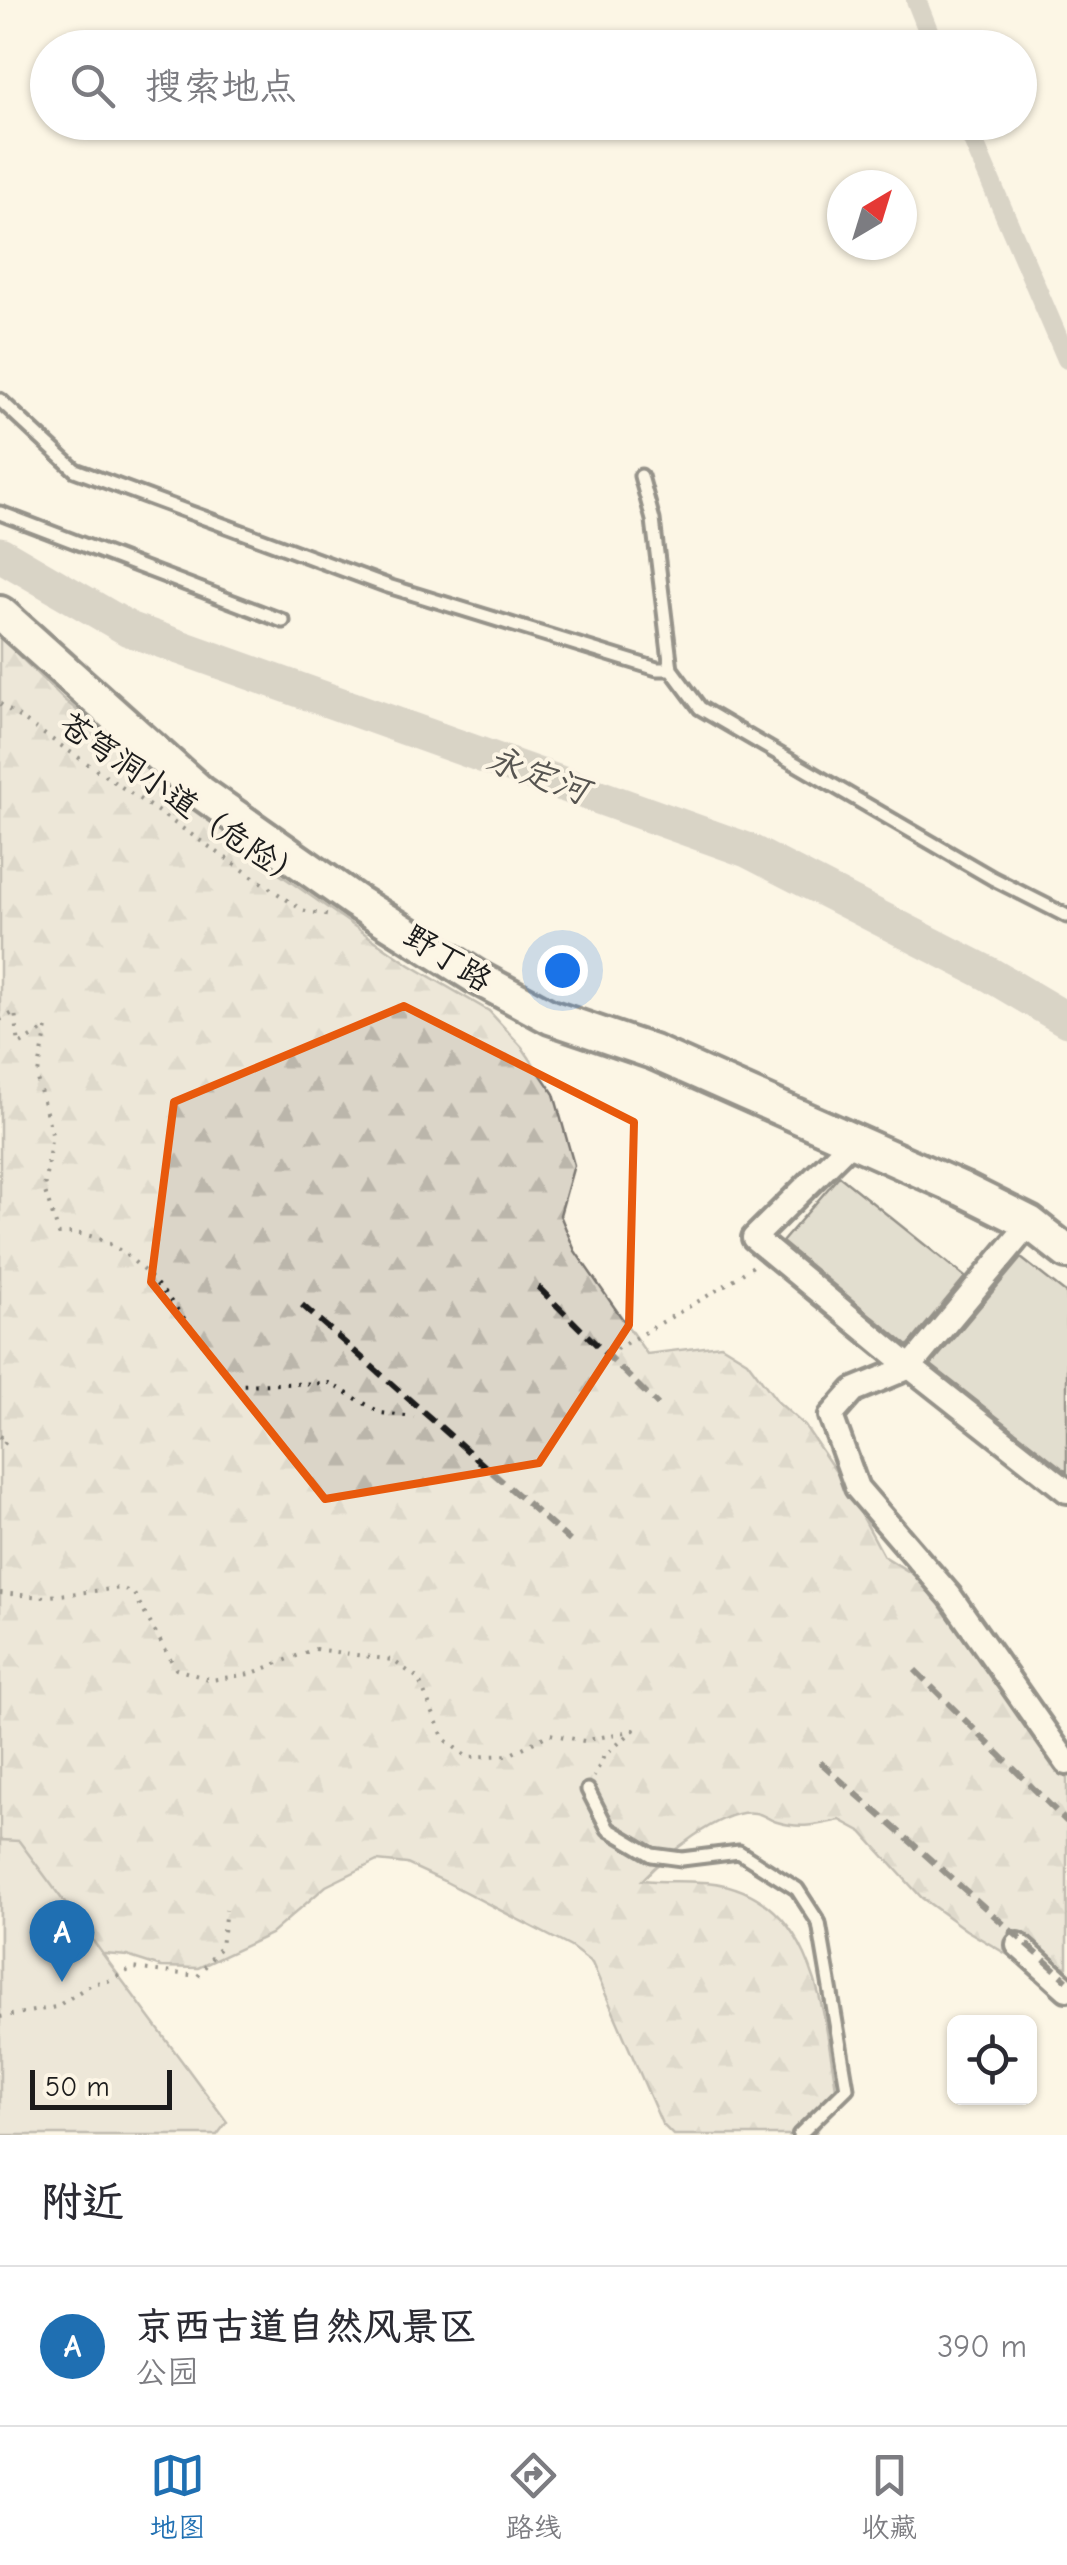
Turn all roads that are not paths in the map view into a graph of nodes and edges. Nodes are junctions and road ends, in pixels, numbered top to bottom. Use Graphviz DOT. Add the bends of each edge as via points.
graph roads {
  1 [pos="0,400"];
  2 [pos="641,476"];
  3 [pos="0,514"];
  4 [pos="0,613"];
  5 [pos="283,621"];
  6 [pos="672,669"];
  7 [pos="1067,916"];
  8 [pos="854,1139"];
  9 [pos="1030,1224"];
  10 [pos="1067,1252"];
  11 [pos="910,1367"];
  12 [pos="1067,1491"];
  13 [pos="1067,1763"];
  14 [pos="588,1790"];
  15 [pos="1018,1945"];
  16 [pos="1067,1989"];
  17 [pos="799,2135"];
  1 -- 6 [label="lane" via="75,470 388,586"];
  2 -- 6 [label="lane"];
  3 -- 5 [label="lane"];
  4 -- 8 [label="main road, 野丁路" via="200,792 476,977 550,1017 653,1052"];
  6 -- 7 [label="lane" via="700,708"];
  8 -- 9 [label="main road, 野丁路"];
  8 -- 11 [label="street" via="754,1238"];
  9 -- 10 [label="main road, 野丁路"];
  9 -- 11 [label="street"];
  11 -- 12 [label="street"];
  11 -- 13 [label="street" via="854,1390 831,1416 857,1488 950,1596"];
  14 -- 17 [label="lane" via="608,1829 652,1855 682,1859 739,1852 797,1889 819,1923 847,2088"];
  15 -- 16 [label="street"];
}
